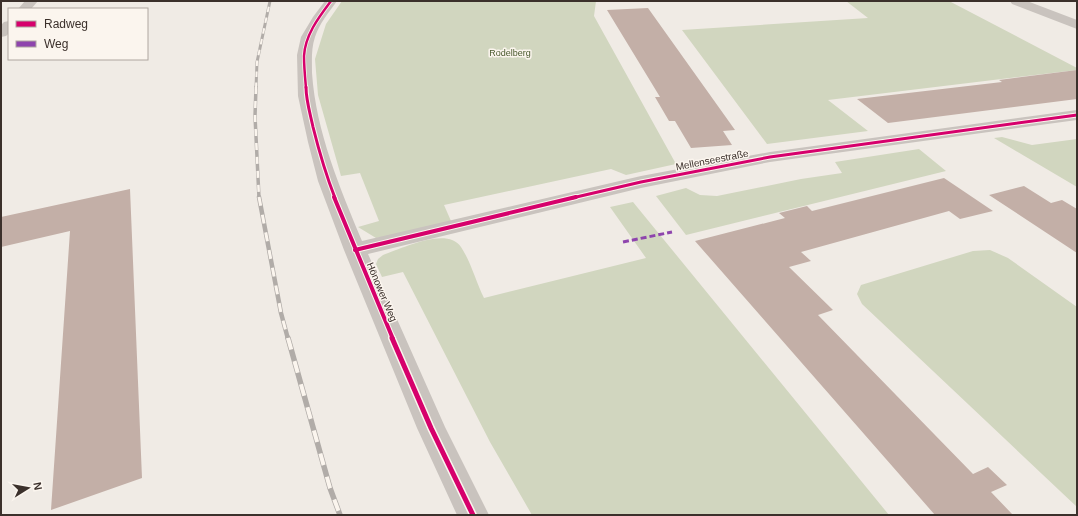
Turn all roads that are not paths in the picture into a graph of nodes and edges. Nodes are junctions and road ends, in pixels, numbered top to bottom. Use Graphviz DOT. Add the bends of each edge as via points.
graph roads {
  1 [pos="330,1"];
  2 [pos="1016,1"];
  3 [pos="8,25"];
  4 [pos="1077,25"];
  5 [pos="1,33"];
  6 [pos="1077,115"];
  7 [pos="356,250"];
  8 [pos="473,515"];
  1 -- 7 [label="street, Hönower Weg" via="308,36 304,55 306,96 328,181"];
  2 -- 4 [label="street"];
  3 -- 5 [label="street"];
  6 -- 7 [label="street, Mellenseestraße" via="770,157 587,194"];
  7 -- 8 [label="street, Hönower Weg" via="431,428"];
}
